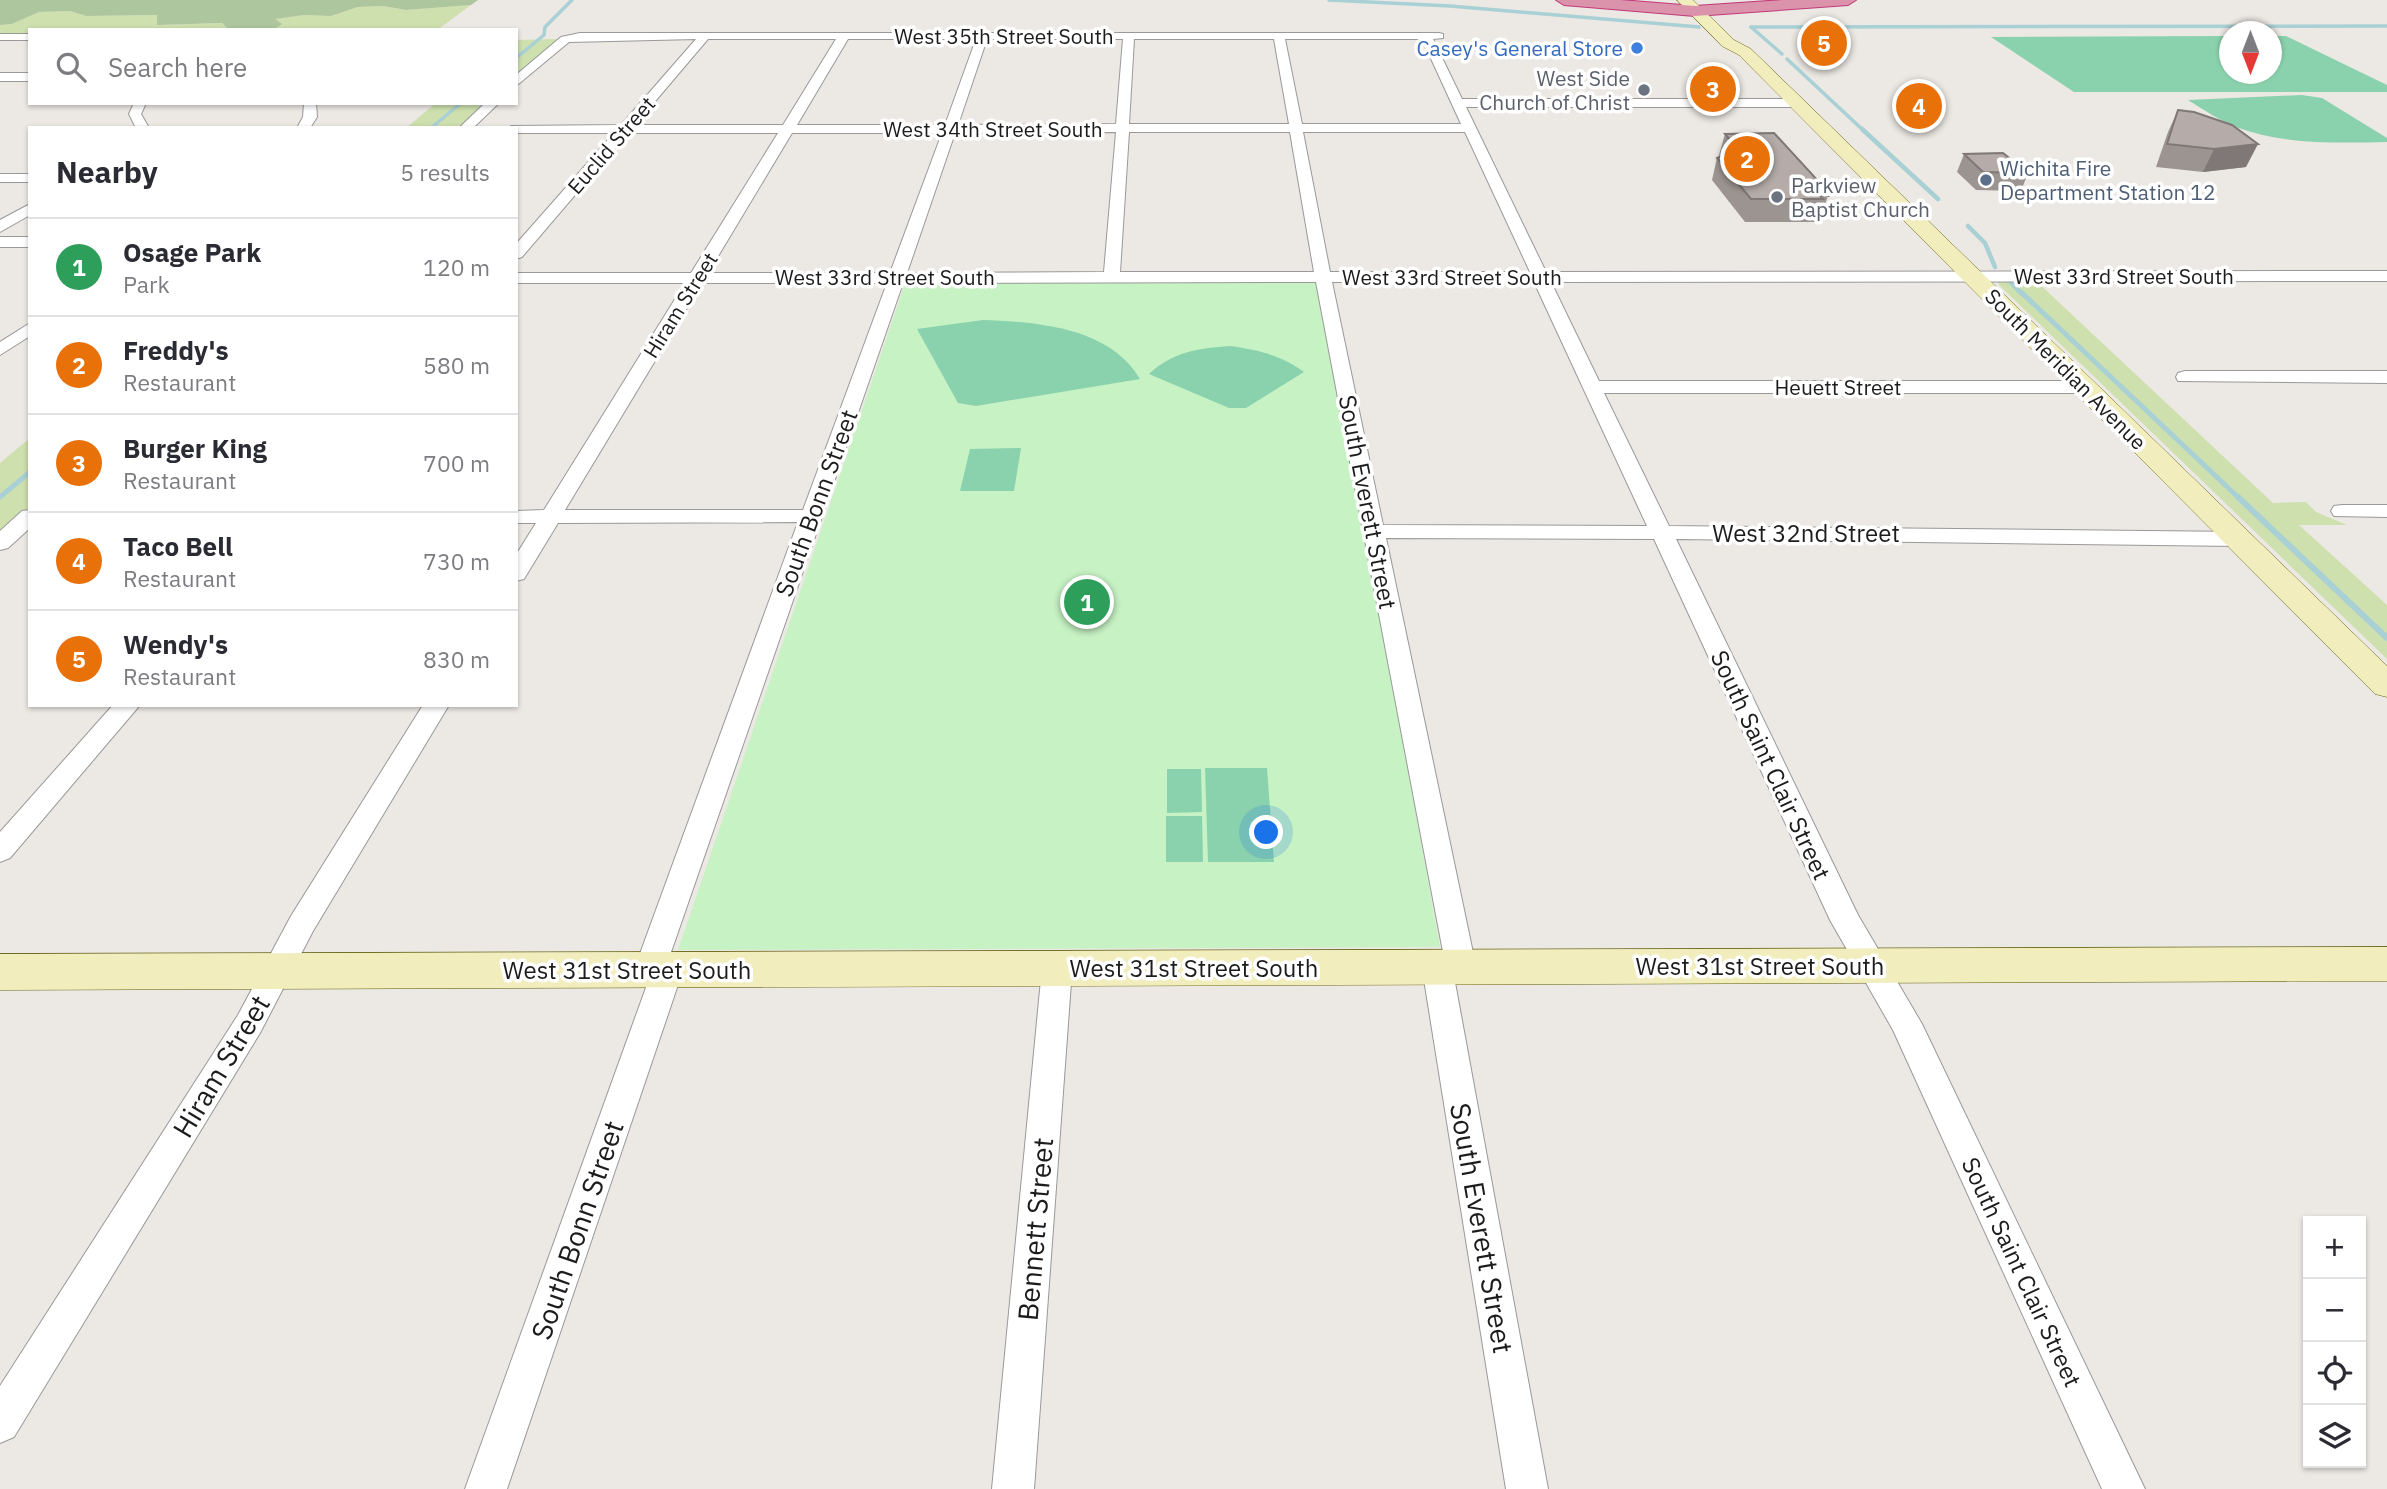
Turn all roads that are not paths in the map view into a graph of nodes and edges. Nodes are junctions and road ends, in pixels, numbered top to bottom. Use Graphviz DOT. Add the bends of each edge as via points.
graph roads {
  1 [pos="1564,0"];
  2 [pos="1848,0"];
  3 [pos="1697,5"];
  4 [pos="705,36"];
  5 [pos="844,36"];
  6 [pos="983,36"];
  7 [pos="1129,36"];
  8 [pos="1279,36"];
  9 [pos="1432,36"];
  10 [pos="0,37"];
  11 [pos="28,37"];
  12 [pos="28,77"];
  13 [pos="0,78"];
  14 [pos="518,80"];
  15 [pos="1457,103"];
  16 [pos="1795,103"];
  17 [pos="139,105"];
  18 [pos="310,105"];
  19 [pos="491,105"];
  20 [pos="143,126"];
  21 [pos="304,126"];
  22 [pos="467,126"];
  23 [pos="1295,128"];
  24 [pos="1469,128"];
  25 [pos="518,129"];
  26 [pos="626,129"];
  27 [pos="788,129"];
  28 [pos="949,129"];
  29 [pos="1122,129"];
  30 [pos="0,178"];
  31 [pos="28,178"];
  32 [pos="28,209"];
  33 [pos="0,227"];
  34 [pos="0,242"];
  35 [pos="28,242"];
  36 [pos="518,252"];
  37 [pos="1971,276"];
  38 [pos="896,277"];
  39 [pos="1112,277"];
  40 [pos="1323,277"];
  41 [pos="1540,277"];
  42 [pos="2385,277"];
  43 [pos="518,278"];
  44 [pos="696,278"];
  45 [pos="28,329"];
  46 [pos="0,350"];
  47 [pos="2185,377"];
  48 [pos="2387,377"];
  49 [pos="1592,387"];
  50 [pos="2083,387"];
  51 [pos="2342,511"];
  52 [pos="2387,511"];
  53 [pos="811,516"];
  54 [pos="518,517"];
  55 [pos="551,517"];
  56 [pos="28,519"];
  57 [pos="1374,531"];
  58 [pos="1661,532"];
  59 [pos="2238,539"];
  60 [pos="0,543"];
  61 [pos="518,570"];
  62 [pos="2387,686"];
  63 [pos="125,707"];
  64 [pos="435,707"];
  65 [pos="0,851"];
  66 [pos="2387,964"];
  67 [pos="1449,967"];
  68 [pos="1872,967"];
  69 [pos="1057,969"];
  70 [pos="658,970"];
  71 [pos="277,971"];
  72 [pos="0,972"];
  73 [pos="0,1423"];
  74 [pos="486,1489"];
  75 [pos="1013,1489"];
  76 [pos="1527,1489"];
  77 [pos="2124,1489"];
  1 -- 3 [label="highway"];
  2 -- 3 [label="highway"];
  3 -- 16 [label="main road, South Meridian Avenue" via="1728,43 1745,52"];
  4 -- 5 [label="street, West 35th Street South"];
  4 -- 14 [label="street, West 35th Street South" via="570,37"];
  4 -- 26 [label="street, Euclid Street"];
  5 -- 6 [label="street, West 35th Street South"];
  5 -- 27 [label="street, Hiram Street"];
  6 -- 7 [label="street, West 35th Street South"];
  6 -- 28 [label="street, South Bonn Street"];
  7 -- 8 [label="street, West 35th Street South"];
  7 -- 29 [label="street"];
  8 -- 9 [label="street, West 35th Street South"];
  8 -- 23 [label="street, South Everett Street"];
  9 -- 15 [label="street, South Saint Clair Street"];
  10 -- 11 [label="street"];
  12 -- 13 [label="street"];
  15 -- 16 [label="street"];
  15 -- 24 [label="street, South Saint Clair Street"];
  16 -- 37 [label="main road, South Meridian Avenue"];
  17 -- 20 [label="street" via="135,114"];
  18 -- 21 [label="street"];
  19 -- 22 [label="street"];
  23 -- 24 [label="street, West 34th Street South"];
  23 -- 29 [label="street, West 34th Street South"];
  23 -- 40 [label="street, South Everett Street"];
  24 -- 41 [label="street, South Saint Clair Street"];
  25 -- 26 [label="street, West 34th Street South"];
  26 -- 27 [label="street, West 34th Street South"];
  26 -- 36 [label="street, Euclid Street"];
  27 -- 28 [label="street, West 34th Street South"];
  27 -- 44 [label="street, Hiram Street"];
  28 -- 29 [label="street, West 34th Street South"];
  28 -- 38 [label="street, South Bonn Street"];
  29 -- 39 [label="street"];
  30 -- 31 [label="street"];
  32 -- 33 [label="street"];
  34 -- 35 [label="street"];
  37 -- 41 [label="street, West 33rd Street South"];
  37 -- 42 [label="street, West 33rd Street South"];
  37 -- 50 [label="main road, South Meridian Avenue"];
  38 -- 39 [label="street, West 33rd Street South"];
  38 -- 44 [label="street, West 33rd Street South"];
  38 -- 53 [label="street, South Bonn Street"];
  39 -- 40 [label="street, West 33rd Street South"];
  40 -- 41 [label="street, West 33rd Street South"];
  40 -- 57 [label="street, South Everett Street"];
  41 -- 49 [label="street, South Saint Clair Street"];
  43 -- 44 [label="street, West 33rd Street South"];
  44 -- 55 [label="street, Hiram Street"];
  45 -- 46 [label="street"];
  47 -- 48 [label="street"];
  49 -- 50 [label="street, Heuett Street"];
  49 -- 58 [label="street, South Saint Clair Street"];
  50 -- 59 [label="main road, South Meridian Avenue"];
  51 -- 52 [label="street"];
  53 -- 55 [label="street"];
  53 -- 70 [label="street, South Bonn Street"];
  54 -- 55 [label="street"];
  55 -- 61 [label="street, Hiram Street"];
  56 -- 60 [label="street"];
  57 -- 58 [label="street, West 32nd Street"];
  57 -- 67 [label="street, South Everett Street"];
  58 -- 59 [label="street, West 32nd Street"];
  58 -- 68 [label="street, South Saint Clair Street" via="1845,920"];
  59 -- 62 [label="main road, South Meridian Avenue"];
  63 -- 65 [label="street"];
  64 -- 71 [label="street, Hiram Street"];
  66 -- 68 [label="main road, West 31st Street South"];
  67 -- 68 [label="main road, West 31st Street South"];
  67 -- 69 [label="main road, West 31st Street South"];
  67 -- 76 [label="street, South Everett Street"];
  68 -- 77 [label="street, South Saint Clair Street" via="1906,1024"];
  69 -- 70 [label="main road, West 31st Street South"];
  69 -- 75 [label="street, Bennett Street"];
  70 -- 71 [label="main road, West 31st Street South"];
  70 -- 74 [label="street, South Bonn Street"];
  71 -- 72 [label="main road, West 31st Street South"];
  71 -- 73 [label="street, Hiram Street" via="249,1024"];
}
